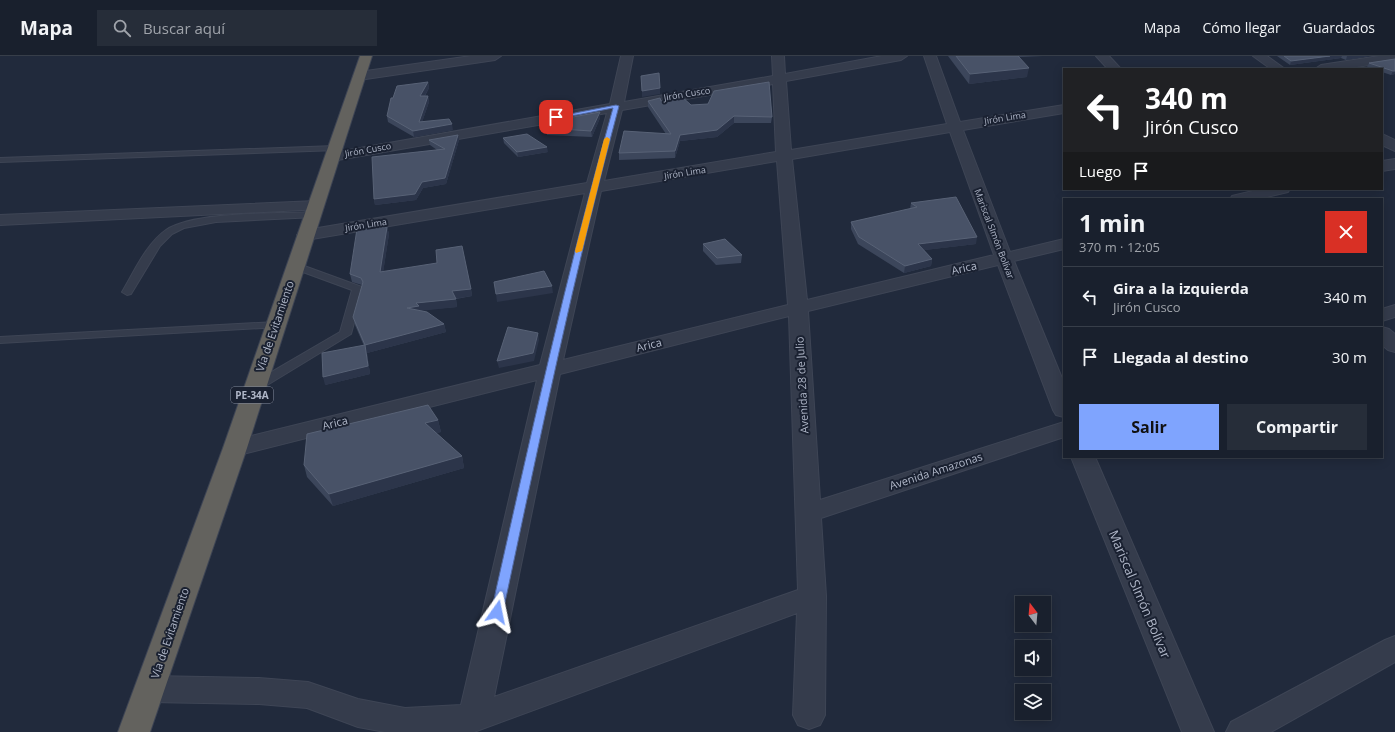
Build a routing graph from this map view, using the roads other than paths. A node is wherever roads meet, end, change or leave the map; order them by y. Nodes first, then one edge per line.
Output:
1 (366, 56) edge
2 (495, 56) edge
3 (627, 56) edge
4 (778, 56) edge
5 (901, 56) edge
6 (930, 56) edge
7 (1102, 56) edge
8 (1259, 56) edge
9 (1395, 57) edge
10 (1114, 68) edge
11 (1277, 68) edge
12 (1327, 68) edge
13 (359, 76) junction
14 (778, 79) junction
15 (616, 106) junction
16 (1063, 109) edge
17 (954, 127) junction
18 (1383, 139) edge
19 (1395, 146) edge
20 (333, 152) junction
21 (784, 157) junction
22 (0, 160) edge
23 (1395, 164) edge
24 (1383, 166) edge
25 (594, 188) junction
26 (1276, 190) edge
27 (1238, 196) edge
28 (312, 219) junction
29 (0, 220) edge
30 (1063, 244) edge
31 (1003, 259) junction
32 (296, 266) junction
33 (127, 292) dead end
34 (798, 308) junction
35 (1395, 311) edge
36 (1383, 315) edge
37 (1395, 324) edge
38 (276, 325) junction
39 (1383, 327) edge
40 (1383, 334) edge
41 (0, 340) edge
42 (1395, 346) edge
43 (550, 369) junction
44 (254, 388) junction
45 (1063, 408) edge
46 (1063, 429) edge
47 (235, 448) junction
48 (1083, 458) edge
49 (808, 513) junction
50 (812, 596) junction
51 (1395, 648) edge
52 (151, 689) junction
53 (809, 715) dead end
54 (474, 718) junction
55 (134, 732) edge
56 (1198, 732) edge
57 (1242, 732) edge

1 - 13 highway, Vía de Evitamiento / PE-34A
2 - 13 street
3 - 15 street
4 - 14 street, Avenida 28 de Julio
5 - 14 street, Jirón Cusco
6 - 17 street, Mariscal SImón Bolívar
7 - 10 street
8 - 11 street
9 - 12 street
13 - 20 highway, Vía de Evitamiento / PE-34A
14 - 15 street, Jirón Cusco
14 - 21 street, Avenida 28 de Julio
15 - 20 street, Jirón Cusco
15 - 25 street
16 - 17 street, Jirón Lima
17 - 21 street, Jirón Lima
17 - 31 street, Mariscal SImón Bolívar
18 - 19 street
20 - 22 lane
20 - 28 highway, Vía de Evitamiento / PE-34A
21 - 25 street, Jirón Lima
21 - 34 street, Avenida 28 de Julio
23 - 24 street
25 - 28 street, Jirón Lima
25 - 43 street
26 - 27 street
28 - 29 street, Jirón Lima
28 - 32 highway, Vía de Evitamiento / PE-34A
28 - 33 lane
30 - 31 street, Arica
31 - 34 street, Arica
31 - 45 street, Mariscal SImón Bolívar
32 - 38 highway, Vía de Evitamiento / PE-34A
32 - 44 lane
34 - 43 street, Arica
34 - 49 street, Avenida 28 de Julio
35 - 36 street
37 - 39 street
38 - 41 lane
38 - 44 highway, Vía de Evitamiento / PE-34A
40 - 42 street
43 - 47 street, Arica
43 - 54 street
44 - 47 highway, Vía de Evitamiento / PE-34A
46 - 49 street, Avenida Amazonas
47 - 52 highway, Vía de Evitamiento / PE-34A
48 - 56 street, Mariscal SImón Bolívar
49 - 50 street, Avenida 28 de Julio
50 - 53 street, Avenida 28 de Julio
50 - 54 street
51 - 57 street
52 - 54 street
52 - 55 highway, Vía de Evitamiento / PE-34A

